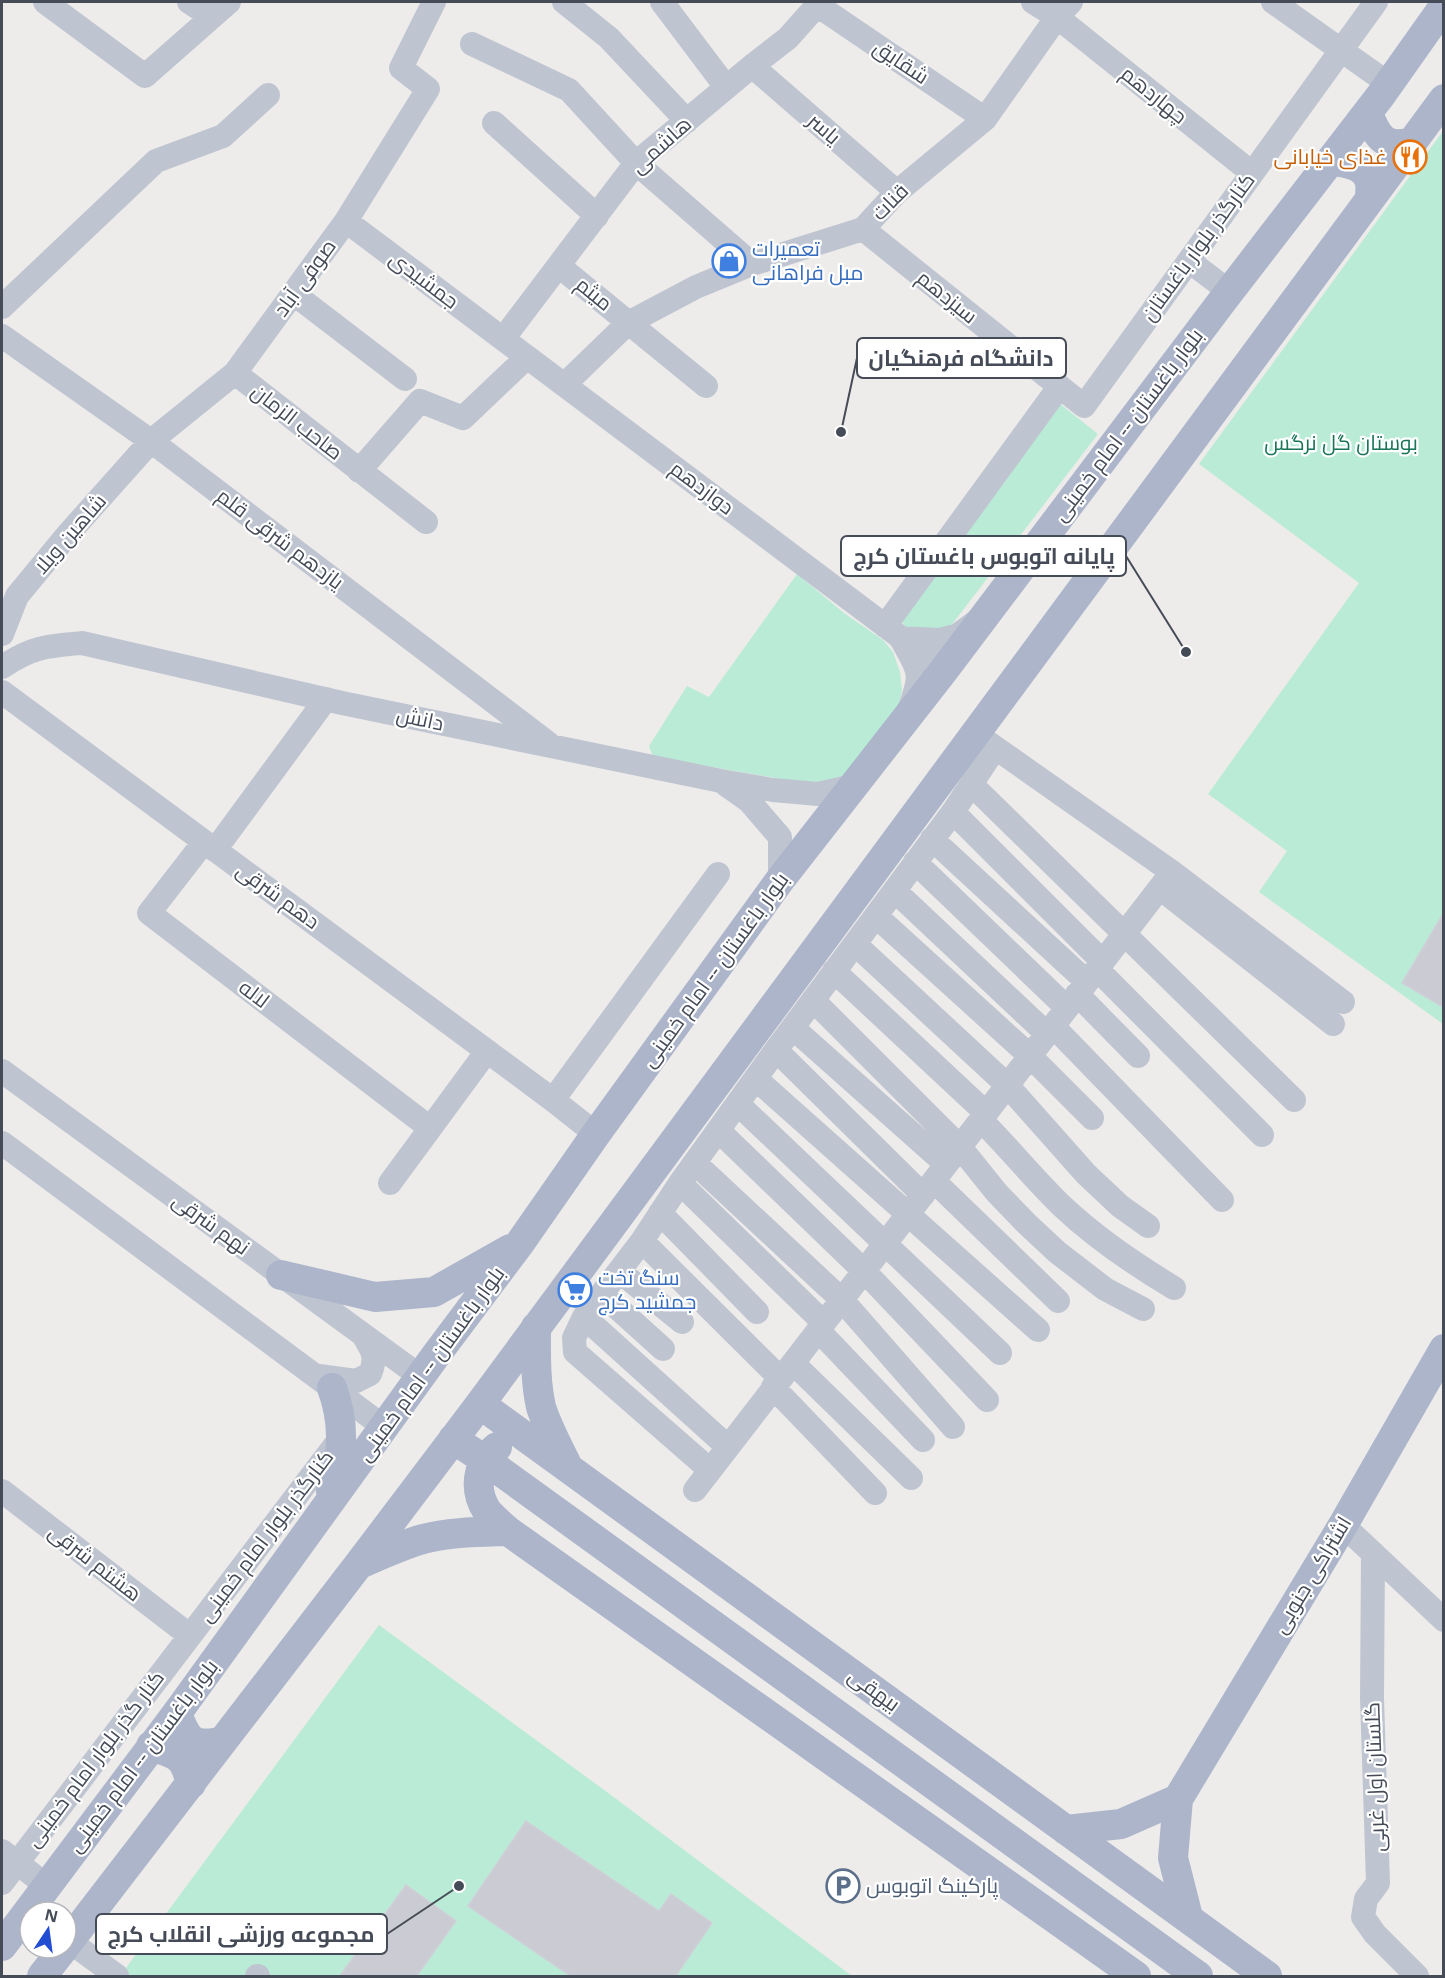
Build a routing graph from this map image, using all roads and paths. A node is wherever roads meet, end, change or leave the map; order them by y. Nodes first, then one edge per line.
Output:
1 (45, 2) edge
2 (189, 2) edge
3 (434, 2) edge
4 (564, 2) edge
5 (662, 2) edge
6 (1033, 2) edge
7 (1274, 2) edge
8 (1376, 2) edge
9 (819, 3) edge
10 (1443, 6) edge
11 (221, 9) edge
12 (1064, 9) edge
13 (472, 44) dead end
14 (1340, 51) junction
15 (752, 66) junction
16 (1389, 84) junction
17 (726, 87) junction
18 (268, 95) dead end
19 (1443, 99) edge
20 (1368, 113) junction
21 (985, 119) junction
22 (687, 121) junction
23 (494, 123) dead end
24 (1413, 142) junction
25 (1331, 161) junction
26 (636, 163) junction
27 (1252, 173) junction
28 (897, 192) junction
29 (1370, 198) junction
30 (597, 216) junction
31 (346, 221) junction
32 (863, 229) junction
33 (1189, 261) junction
34 (752, 264) junction
35 (559, 266) junction
36 (1230, 292) junction
37 (294, 294) junction
38 (2, 307) edge
39 (628, 323) junction
40 (2, 336) edge
41 (503, 339) junction
42 (527, 357) junction
43 (236, 373) junction
44 (405, 379) dead end
45 (564, 384) junction
46 (705, 386) dead end
47 (1059, 387) junction
48 (1084, 406) joint
49 (151, 441) junction
50 (359, 471) junction
51 (426, 522) dead end
52 (986, 615) junction
53 (893, 632) junction
54 (2, 634) edge
55 (2, 667) edge
56 (944, 670) junction
57 (2, 692) edge
58 (326, 699) junction
59 (906, 718) junction
60 (985, 740) junction
61 (554, 747) junction
62 (721, 781) junction
63 (972, 785) junction
64 (853, 786) junction
65 (953, 812) junction
66 (932, 839) junction
67 (209, 846) junction
68 (915, 862) junction
69 (718, 874) dead end
70 (780, 880) junction
71 (1166, 880) junction
72 (895, 891) junction
73 (877, 917) junction
74 (1125, 933) junction
75 (855, 944) junction
76 (834, 971) junction
77 (1076, 996) junction
78 (813, 1000) junction
79 (1343, 1002) dead end
80 (1333, 1024) dead end
81 (793, 1028) junction
82 (776, 1050) junction
83 (487, 1051) junction
84 (1030, 1056) junction
85 (1138, 1056) dead end
86 (2, 1071) edge
87 (756, 1079) junction
88 (1007, 1085) junction
89 (553, 1100) junction
90 (1294, 1100) dead end
91 (738, 1104) junction
92 (983, 1117) junction
93 (1092, 1118) dead end
94 (430, 1128) junction
95 (719, 1131) junction
96 (596, 1134) junction
97 (1262, 1135) dead end
98 (2, 1143) edge
99 (694, 1163) junction
100 (941, 1172) junction
101 (390, 1183) dead end
102 (680, 1183) junction
103 (1222, 1200) dead end
104 (660, 1213) junction
105 (908, 1214) junction
106 (1148, 1226) dead end
107 (642, 1241) junction
108 (520, 1243) junction
109 (886, 1243) junction
110 (619, 1271) junction
111 (864, 1271) junction
112 (280, 1275) junction
113 (1174, 1288) dead end
114 (602, 1294) junction
115 (842, 1300) junction
116 (1058, 1301) dead end
117 (1143, 1309) dead end
118 (757, 1312) dead end
119 (584, 1317) junction
120 (682, 1322) dead end
121 (536, 1327) junction
122 (821, 1327) junction
123 (1038, 1330) dead end
124 (363, 1335) junction
125 (663, 1349) dead end
126 (1443, 1349) edge
127 (1000, 1353) dead end
128 (782, 1376) junction
129 (421, 1377) junction
130 (323, 1382) junction
131 (987, 1400) dead end
132 (480, 1404) junction
133 (384, 1427) junction
134 (953, 1427) dead end
135 (342, 1436) junction
136 (528, 1437) junction
137 (453, 1439) junction
138 (923, 1440) dead end
139 (728, 1447) junction
140 (485, 1460) junction
141 (567, 1466) junction
142 (710, 1470) junction
143 (911, 1479) dead end
144 (695, 1490) dead end
145 (2, 1491) edge
146 (875, 1493) dead end
147 (324, 1510) junction
148 (1343, 1525) junction
149 (508, 1532) junction
150 (1373, 1553) junction
151 (359, 1564) junction
152 (1443, 1620) edge
153 (189, 1635) junction
154 (177, 1713) junction
155 (223, 1741) junction
156 (151, 1746) junction
157 (191, 1784) junction
158 (1178, 1798) junction
159 (1066, 1830) junction
160 (9, 1857) edge
161 (2, 1883) edge
162 (47, 1886) junction
163 (1188, 1917) junction
164 (78, 1930) edge
165 (2, 1946) edge
166 (78, 1953) edge
167 (55, 1960) edge
168 (42, 1977) edge
169 (117, 1977) edge
170 (1136, 1977) edge
171 (1198, 1977) edge
172 (1267, 1977) edge
173 (1417, 1977) edge

1 - 11 street
2 - 11 street
3 - 31 street, صوفی آباد
4 - 22 street
5 - 17 street
6 - 12 street, چهاردهم
7 - 14 street
8 - 14 street, کنارگذر بلوار باغستان
9 - 15 street, هاشمی
9 - 21 street, شقایق
10 - 16 main road, بلوار باغستان -- امام خمینی
12 - 21 street, قنات
12 - 27 street, چهاردهم
13 - 26 street
14 - 16 street
14 - 27 street, کنارگذر بلوار باغستان
15 - 17 street, هاشمی
15 - 28 street, یاسر
16 - 20 main road, بلوار باغستان -- امام خمینی
17 - 22 street, هاشمی
18 - 38 street
19 - 24 main road
20 - 24 main road
20 - 25 main road, بلوار باغستان -- امام خمینی
21 - 28 street, قنات
22 - 26 street, هاشمی
23 - 30 street
24 - 29 main road
25 - 29 main road
25 - 36 main road, بلوار باغستان -- امام خمینی
26 - 30 street, هاشمی
26 - 34 street
27 - 33 street, کنارگذر بلوار باغستان
28 - 32 street, قنات
29 - 60 main road
30 - 35 street, هاشمی
31 - 37 street, صوفی آباد
31 - 41 street, جمشیدی
32 - 34 street, قنات
32 - 47 street, سیزدهم
33 - 36 street
33 - 48 street, کنارگذر بلوار باغستان
34 - 39 street, قنات
35 - 39 street, میثم
35 - 41 street, هاشمی
36 - 52 main road, بلوار باغستان -- امام خمینی
37 - 43 street, صوفی آباد
37 - 44 street
39 - 45 street, قنات
39 - 46 street, میثم
40 - 49 street, یازدهم شرقی قلم
41 - 42 street, دوازدهم
42 - 45 street, دوازدهم
42 - 50 street, صاحب الزمان
43 - 49 street, صوفی آباد
43 - 50 street, صاحب الزمان
45 - 53 street, دوازدهم
47 - 48 street, سیزدهم
47 - 53 street
49 - 54 street, شاهین ویلا
49 - 61 street, یازدهم شرقی قلم
50 - 51 street, صاحب الزمان
52 - 53 street
52 - 56 main road, بلوار باغستان -- امام خمینی
53 - 56 street, دوازدهم
53 - 59 street
55 - 58 street, دانش
56 - 59 main road, بلوار باغستان -- امام خمینی
57 - 67 street, دهم شرقی
58 - 61 street, دانش
58 - 67 street
59 - 64 main road, بلوار باغستان -- امام خمینی
60 - 63 street
60 - 71 street
60 - 121 main road
61 - 62 street, دانش
62 - 64 street
62 - 70 street, دانش
63 - 65 street
63 - 74 street
64 - 70 main road, بلوار باغستان -- امام خمینی
65 - 66 street
65 - 77 street
66 - 68 street
66 - 77 street
67 - 83 street, دهم شرقی
67 - 94 street, لاله
68 - 72 street
68 - 77 street
69 - 89 street
70 - 96 main road, بلوار باغستان -- امام خمینی
71 - 74 street
71 - 79 street
71 - 80 street
72 - 73 street
72 - 77 street
73 - 75 street
73 - 84 street
74 - 77 street
74 - 90 street
75 - 76 street
75 - 88 street
76 - 78 street
76 - 92 street
77 - 84 street
77 - 85 street
77 - 97 street
77 - 103 street
78 - 81 street
78 - 100 street
81 - 82 street
81 - 100 street
82 - 87 street
82 - 100 street
83 - 89 street, دهم شرقی
83 - 94 street
84 - 88 street
84 - 93 street
86 - 112 street, نهم شرقی
87 - 91 street
87 - 105 street
88 - 92 street
88 - 106 street
89 - 96 street, دهم شرقی
91 - 95 street
91 - 109 street
92 - 100 street
92 - 113 street
94 - 101 street
95 - 99 street
95 - 111 street
96 - 108 main road, بلوار باغستان -- امام خمینی
98 - 130 street
99 - 102 street
99 - 115 street
100 - 105 street
100 - 116 street
100 - 117 street
102 - 104 street
102 - 122 street
104 - 107 street
104 - 118 street
105 - 109 street
105 - 123 street
107 - 110 street
107 - 128 street
108 - 112 main road
108 - 129 main road, بلوار باغستان -- امام خمینی
109 - 111 street
109 - 127 street
110 - 114 street
110 - 120 street
111 - 115 street
111 - 131 street
112 - 124 street, نهم شرقی
114 - 119 street
114 - 125 street
115 - 122 street
115 - 134 street
119 - 139 street
119 - 142 street
121 - 132 main road
121 - 141 main road
122 - 128 street
122 - 138 street
124 - 129 street, نهم شرقی
124 - 130 street
126 - 148 main road, اشتراکی جنوبی
128 - 139 street
128 - 143 street
128 - 146 street
129 - 133 main road, بلوار باغستان -- امام خمینی
130 - 133 street
130 - 135 main road
132 - 136 main road, بیهقی
132 - 137 main road
133 - 147 main road, بلوار باغستان -- امام خمینی
135 - 147 main road
135 - 153 street, کنارگذر بلوار امام خمینی
136 - 140 main road
136 - 141 main road, بیهقی
137 - 140 main road, بیهقی
137 - 151 main road
139 - 142 street
140 - 149 main road
140 - 171 main road, بیهقی
141 - 159 main road, بیهقی
142 - 144 street
145 - 153 street, هشتم شرقی
147 - 154 main road, بلوار باغستان -- امام خمینی
148 - 150 street
148 - 158 main road, اشتراکی جنوبی
149 - 151 main road
149 - 170 main road
150 - 152 street
150 - 173 street, گلستان اول غربی
151 - 155 main road
153 - 160 street, کنار گذر بلوار امام خمینی
154 - 155 main road
154 - 156 main road, بلوار باغستان -- امام خمینی
155 - 157 main road
156 - 157 main road
156 - 162 main road, بلوار باغستان -- امام خمینی
157 - 164 main road
158 - 159 main road
158 - 163 main road, اشتراکی جنوبی
159 - 163 main road, بیهقی
160 - 161 street, کنار گذر بلوار امام خمینی
160 - 162 street
162 - 165 main road, بلوار باغستان -- امام خمینی
163 - 172 main road, بیهقی
166 - 169 street
167 - 168 main road

